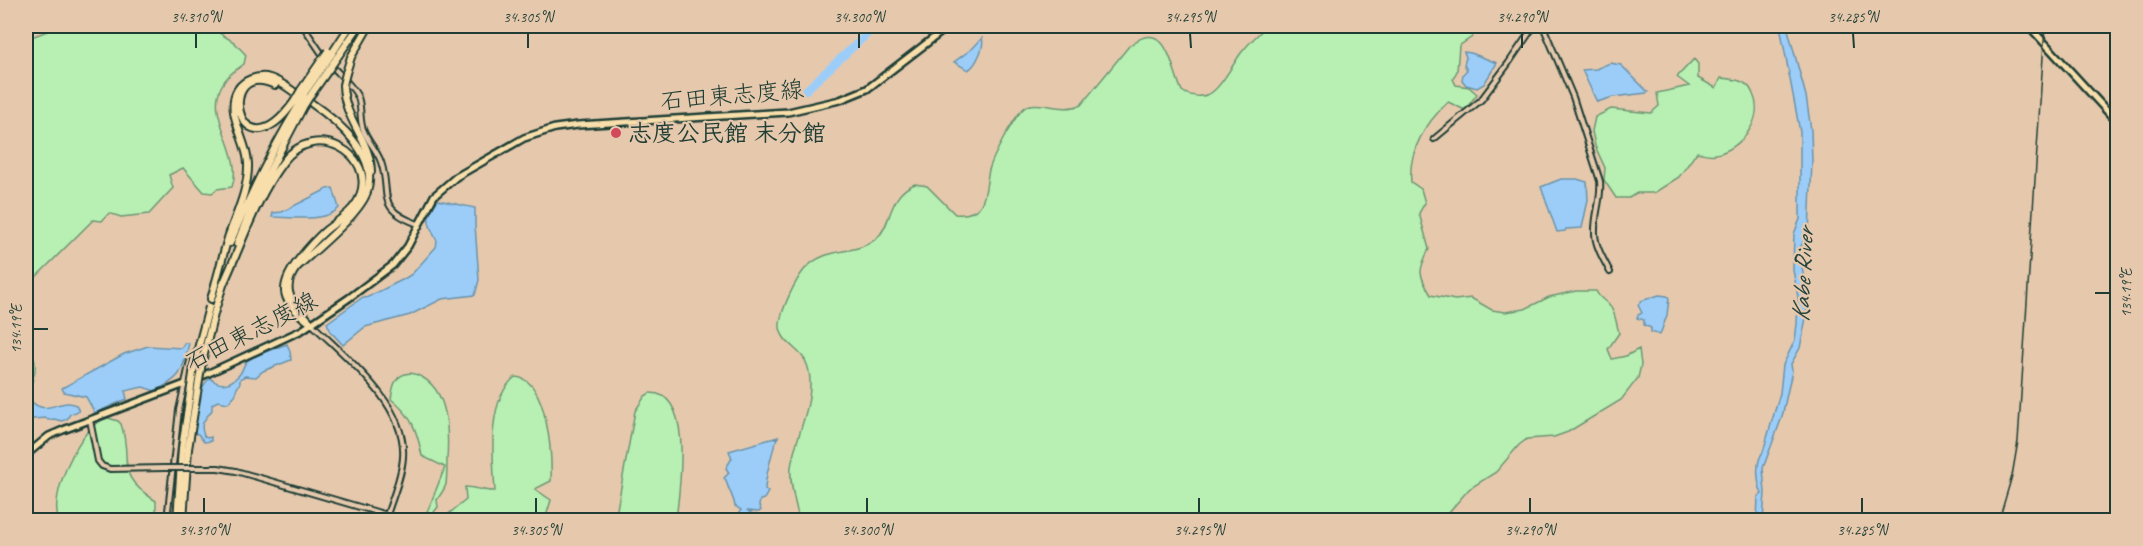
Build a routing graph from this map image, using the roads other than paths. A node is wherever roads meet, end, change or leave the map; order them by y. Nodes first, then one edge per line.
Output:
1 (303, 26) edge
2 (350, 26) edge
3 (359, 26) edge
4 (369, 26) edge
5 (949, 26) edge
6 (1534, 26) edge
7 (1543, 26) edge
8 (2029, 26) edge
9 (332, 55) junction
10 (324, 65) junction
11 (306, 92) junction
12 (299, 105) junction
13 (2118, 123) edge
14 (1434, 139) dead end
15 (366, 184) junction
16 (418, 224) junction
17 (1610, 272) dead end
18 (221, 289) junction
19 (212, 305) junction
20 (312, 324) junction
21 (191, 356) dead end
22 (184, 384) junction
23 (90, 420) junction
24 (185, 448) junction
25 (26, 455) edge
26 (2014, 517) dead end
27 (167, 520) edge
28 (177, 520) edge
29 (183, 520) edge
30 (2032, 520) edge

1 - 16 street
2 - 9 highway
3 - 9 highway
4 - 15 highway, bridge
5 - 16 main road, 石田東志度線
6 - 14 street
7 - 17 street
8 - 13 main road
9 - 10 highway, bridge
9 - 10 highway, bridge
10 - 11 highway
10 - 11 highway
11 - 12 highway, bridge
11 - 12 highway, bridge
12 - 15 highway
12 - 18 highway
12 - 19 highway
15 - 18 highway
15 - 19 highway
15 - 20 highway
16 - 20 main road, 石田東志度線
18 - 19 highway
19 - 24 highway, bridge
20 - 22 main road, 石田東志度線
20 - 23 street, bridge
21 - 22 street
22 - 23 main road, 石田東志度線
22 - 27 street
23 - 25 main road, 石田東志度線
24 - 28 highway
24 - 29 highway
26 - 30 main road

